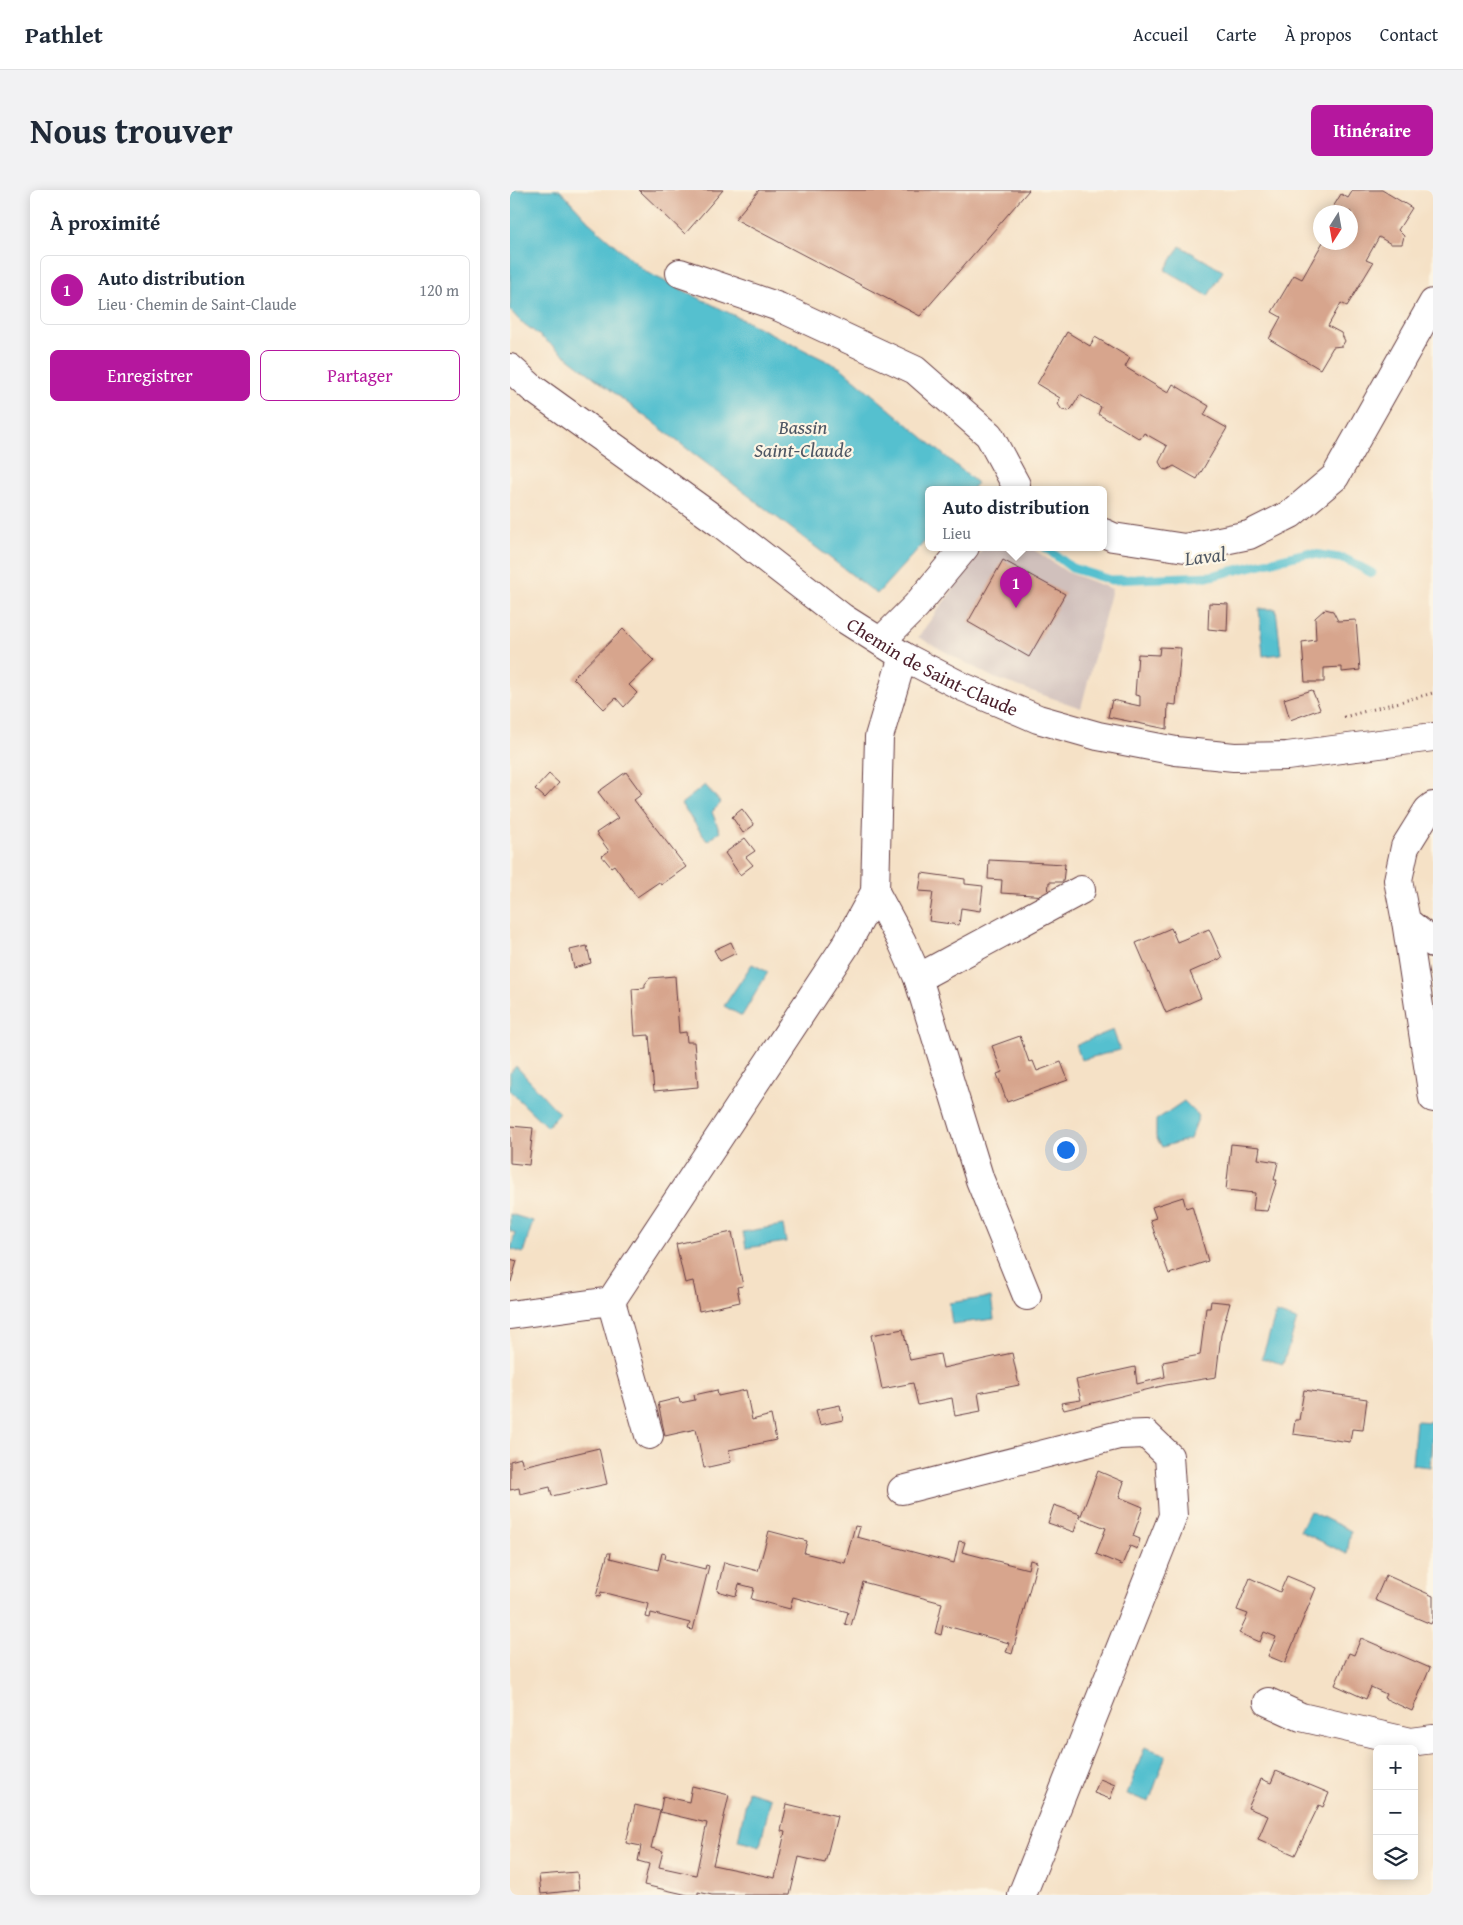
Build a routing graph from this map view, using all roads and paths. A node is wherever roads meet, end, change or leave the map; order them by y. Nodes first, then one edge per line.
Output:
1 (680, 273) dead end
2 (1433, 303) edge
3 (510, 368) edge
4 (1016, 486) edge
5 (1107, 535) edge
6 (961, 551) edge
7 (881, 641) junction
8 (903, 656) junction
9 (1433, 737) edge
10 (1433, 806) edge
11 (1081, 890) dead end
12 (875, 892) junction
13 (1406, 921) junction
14 (1433, 943) edge
15 (918, 978) junction
16 (1433, 1098) edge
17 (1028, 1296) dead end
18 (611, 1301) junction
19 (510, 1315) edge
20 (649, 1436) dead end
21 (902, 1490) dead end
22 (1268, 1702) dead end
23 (1433, 1739) edge
24 (1022, 1895) edge

1 - 4 street
2 - 5 street
3 - 7 street, Chemin de Saint-Claude
6 - 7 street
7 - 8 street, Chemin de Saint-Claude
8 - 9 street, Chemin de Saint-Claude
8 - 12 street
10 - 13 street
11 - 15 street
12 - 15 street
12 - 18 street
13 - 14 street
13 - 16 street
15 - 17 street
18 - 19 street
18 - 20 street
21 - 24 street
22 - 23 street

